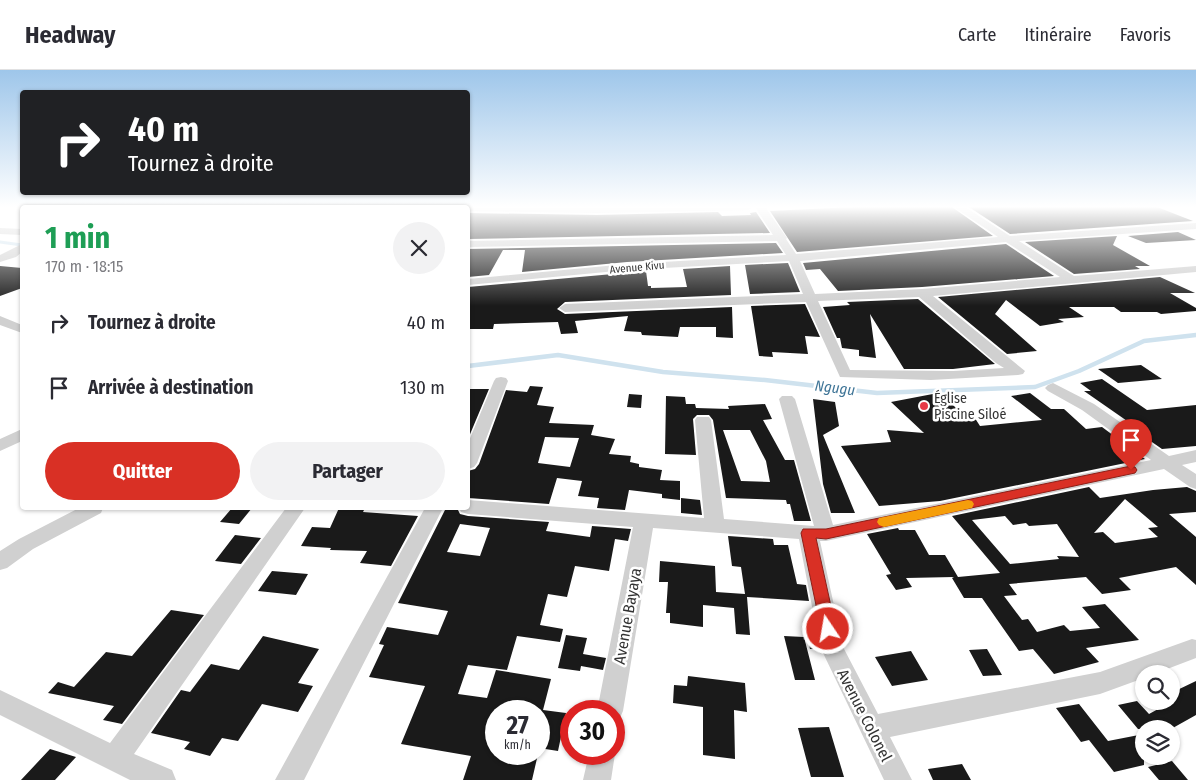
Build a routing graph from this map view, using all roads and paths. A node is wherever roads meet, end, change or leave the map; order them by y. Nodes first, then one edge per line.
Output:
1 (670, 240) edge
2 (783, 240) edge
3 (996, 240) edge
4 (1011, 240) edge
5 (470, 244) edge
6 (20, 249) edge
7 (793, 258) junction
8 (0, 259) edge
9 (1196, 269) edge
10 (1070, 279) junction
11 (470, 282) edge
12 (922, 293) junction
13 (813, 298) junction
14 (565, 308) dead end
15 (0, 320) edge
16 (20, 328) edge
17 (501, 381) dead end
18 (1053, 388) dead end
19 (787, 399) dead end
20 (703, 420) dead end
21 (20, 436) edge
22 (0, 446) edge
23 (1196, 456) edge
24 (470, 458) edge
25 (1169, 462) junction
26 (1196, 483) edge
27 (470, 507) edge
28 (90, 510) edge
29 (295, 510) edge
30 (433, 510) edge
31 (644, 521) junction
32 (715, 526) junction
33 (817, 533) junction
34 (0, 562) edge
35 (1192, 649) dead end
36 (612, 700) edge
37 (0, 702) edge
38 (872, 728) junction
39 (114, 759) junction
40 (600, 765) edge
41 (162, 780) edge
42 (288, 780) edge
43 (597, 780) edge
44 (898, 780) edge

1 - 5 street
2 - 7 street
3 - 7 street, Avenue Kivu
4 - 10 street
6 - 8 street
7 - 11 street, Avenue Kivu
7 - 13 street
9 - 10 street
10 - 12 street
12 - 13 street
12 - 13 street
13 - 14 street
15 - 16 street
17 - 24 street
18 - 25 street
19 - 33 street, Avenue Colonel
20 - 32 street
21 - 22 street
23 - 25 street
25 - 26 street
25 - 33 street
27 - 31 street
28 - 34 street
29 - 39 street
30 - 42 street
31 - 32 street
31 - 36 street, Avenue Bayaya
32 - 33 street
33 - 38 street, Avenue Colonel
35 - 38 street
37 - 39 street
38 - 44 street, Avenue Colonel
39 - 41 street
40 - 43 street

